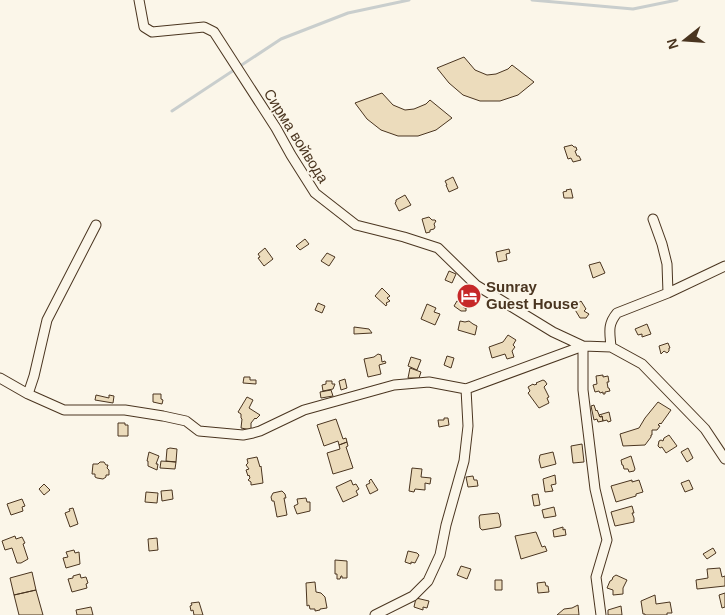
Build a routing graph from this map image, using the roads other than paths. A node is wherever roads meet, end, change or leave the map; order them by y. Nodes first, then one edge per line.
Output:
1 (138, 0) edge
2 (653, 218) dead end
3 (96, 225) dead end
4 (725, 266) edge
5 (668, 293) junction
6 (583, 346) junction
7 (611, 347) junction
8 (0, 378) edge
9 (466, 389) junction
10 (28, 394) junction
11 (725, 459) edge
12 (375, 615) edge
13 (602, 615) edge

1 - 6 street, Сирма войвода
2 - 5 street
3 - 10 street
4 - 5 street
5 - 7 street
6 - 7 street, Сирма войвода
6 - 9 street
6 - 13 street
7 - 11 street, Сирма войвода
8 - 10 street
9 - 10 street
9 - 12 street

